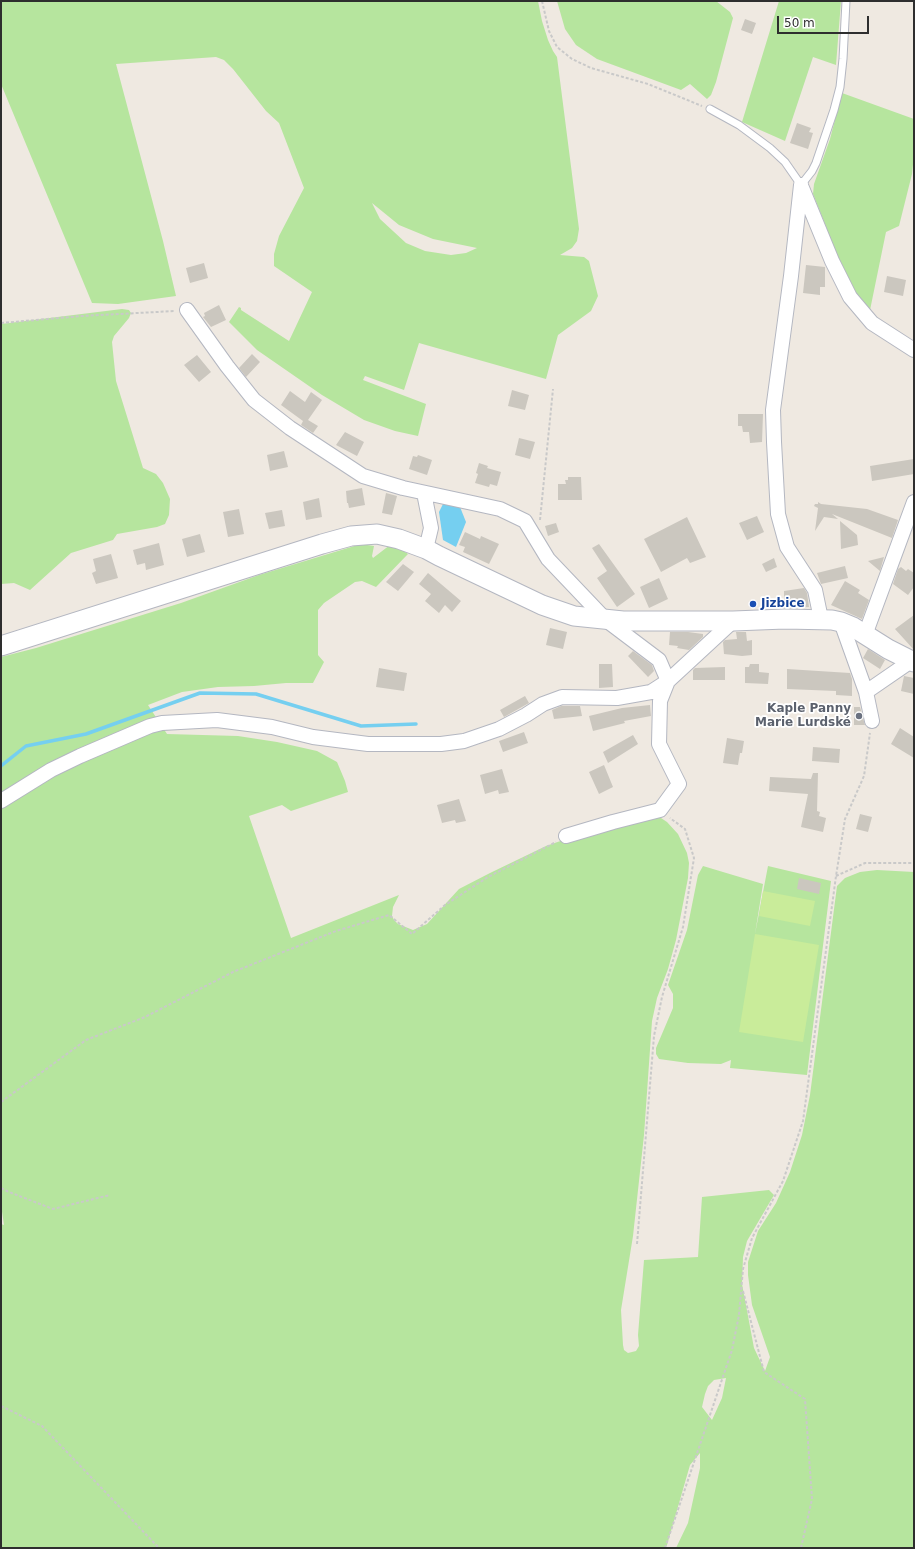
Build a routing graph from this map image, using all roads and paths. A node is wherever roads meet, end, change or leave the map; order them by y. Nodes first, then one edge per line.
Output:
1 (542, 1) edge
2 (846, 1) edge
3 (710, 109) joint
4 (801, 185) junction
5 (187, 310) joint
6 (1, 323) edge
7 (914, 350) edge
8 (553, 389) dead end
9 (424, 493) junction
10 (914, 502) edge
11 (538, 541) junction
12 (426, 549) junction
13 (821, 619) junction
14 (606, 620) junction
15 (733, 621) junction
16 (841, 622) junction
17 (865, 635) junction
18 (1, 646) edge
19 (912, 661) edge
20 (668, 681) junction
21 (866, 692) junction
22 (872, 721) joint
23 (1, 801) edge
24 (660, 810) junction
25 (566, 836) joint
26 (914, 863) edge
27 (836, 876) junction
28 (1, 1102) edge
29 (1, 1188) edge
30 (110, 1195) dead end
31 (637, 1244) dead end
32 (742, 1290) junction
33 (1, 1406) edge
34 (159, 1548) edge
35 (665, 1548) edge
36 (801, 1548) edge

1 - 3 path
2 - 4 lane
3 - 4 lane
4 - 7 street
4 - 13 street
5 - 6 path
5 - 9 street
8 - 11 path
9 - 11 street
9 - 12 street
10 - 17 street
11 - 14 street
12 - 14 street
12 - 18 street
13 - 15 street
13 - 16 street
14 - 15 street
14 - 20 street
15 - 20 street
16 - 17 street
16 - 21 street
17 - 19 street
19 - 21 street
20 - 23 street
20 - 24 street
21 - 22 street
22 - 27 path
24 - 25 street
24 - 31 path
25 - 28 path
26 - 27 path
27 - 32 path
29 - 30 path
32 - 35 path
32 - 36 path
33 - 34 path

